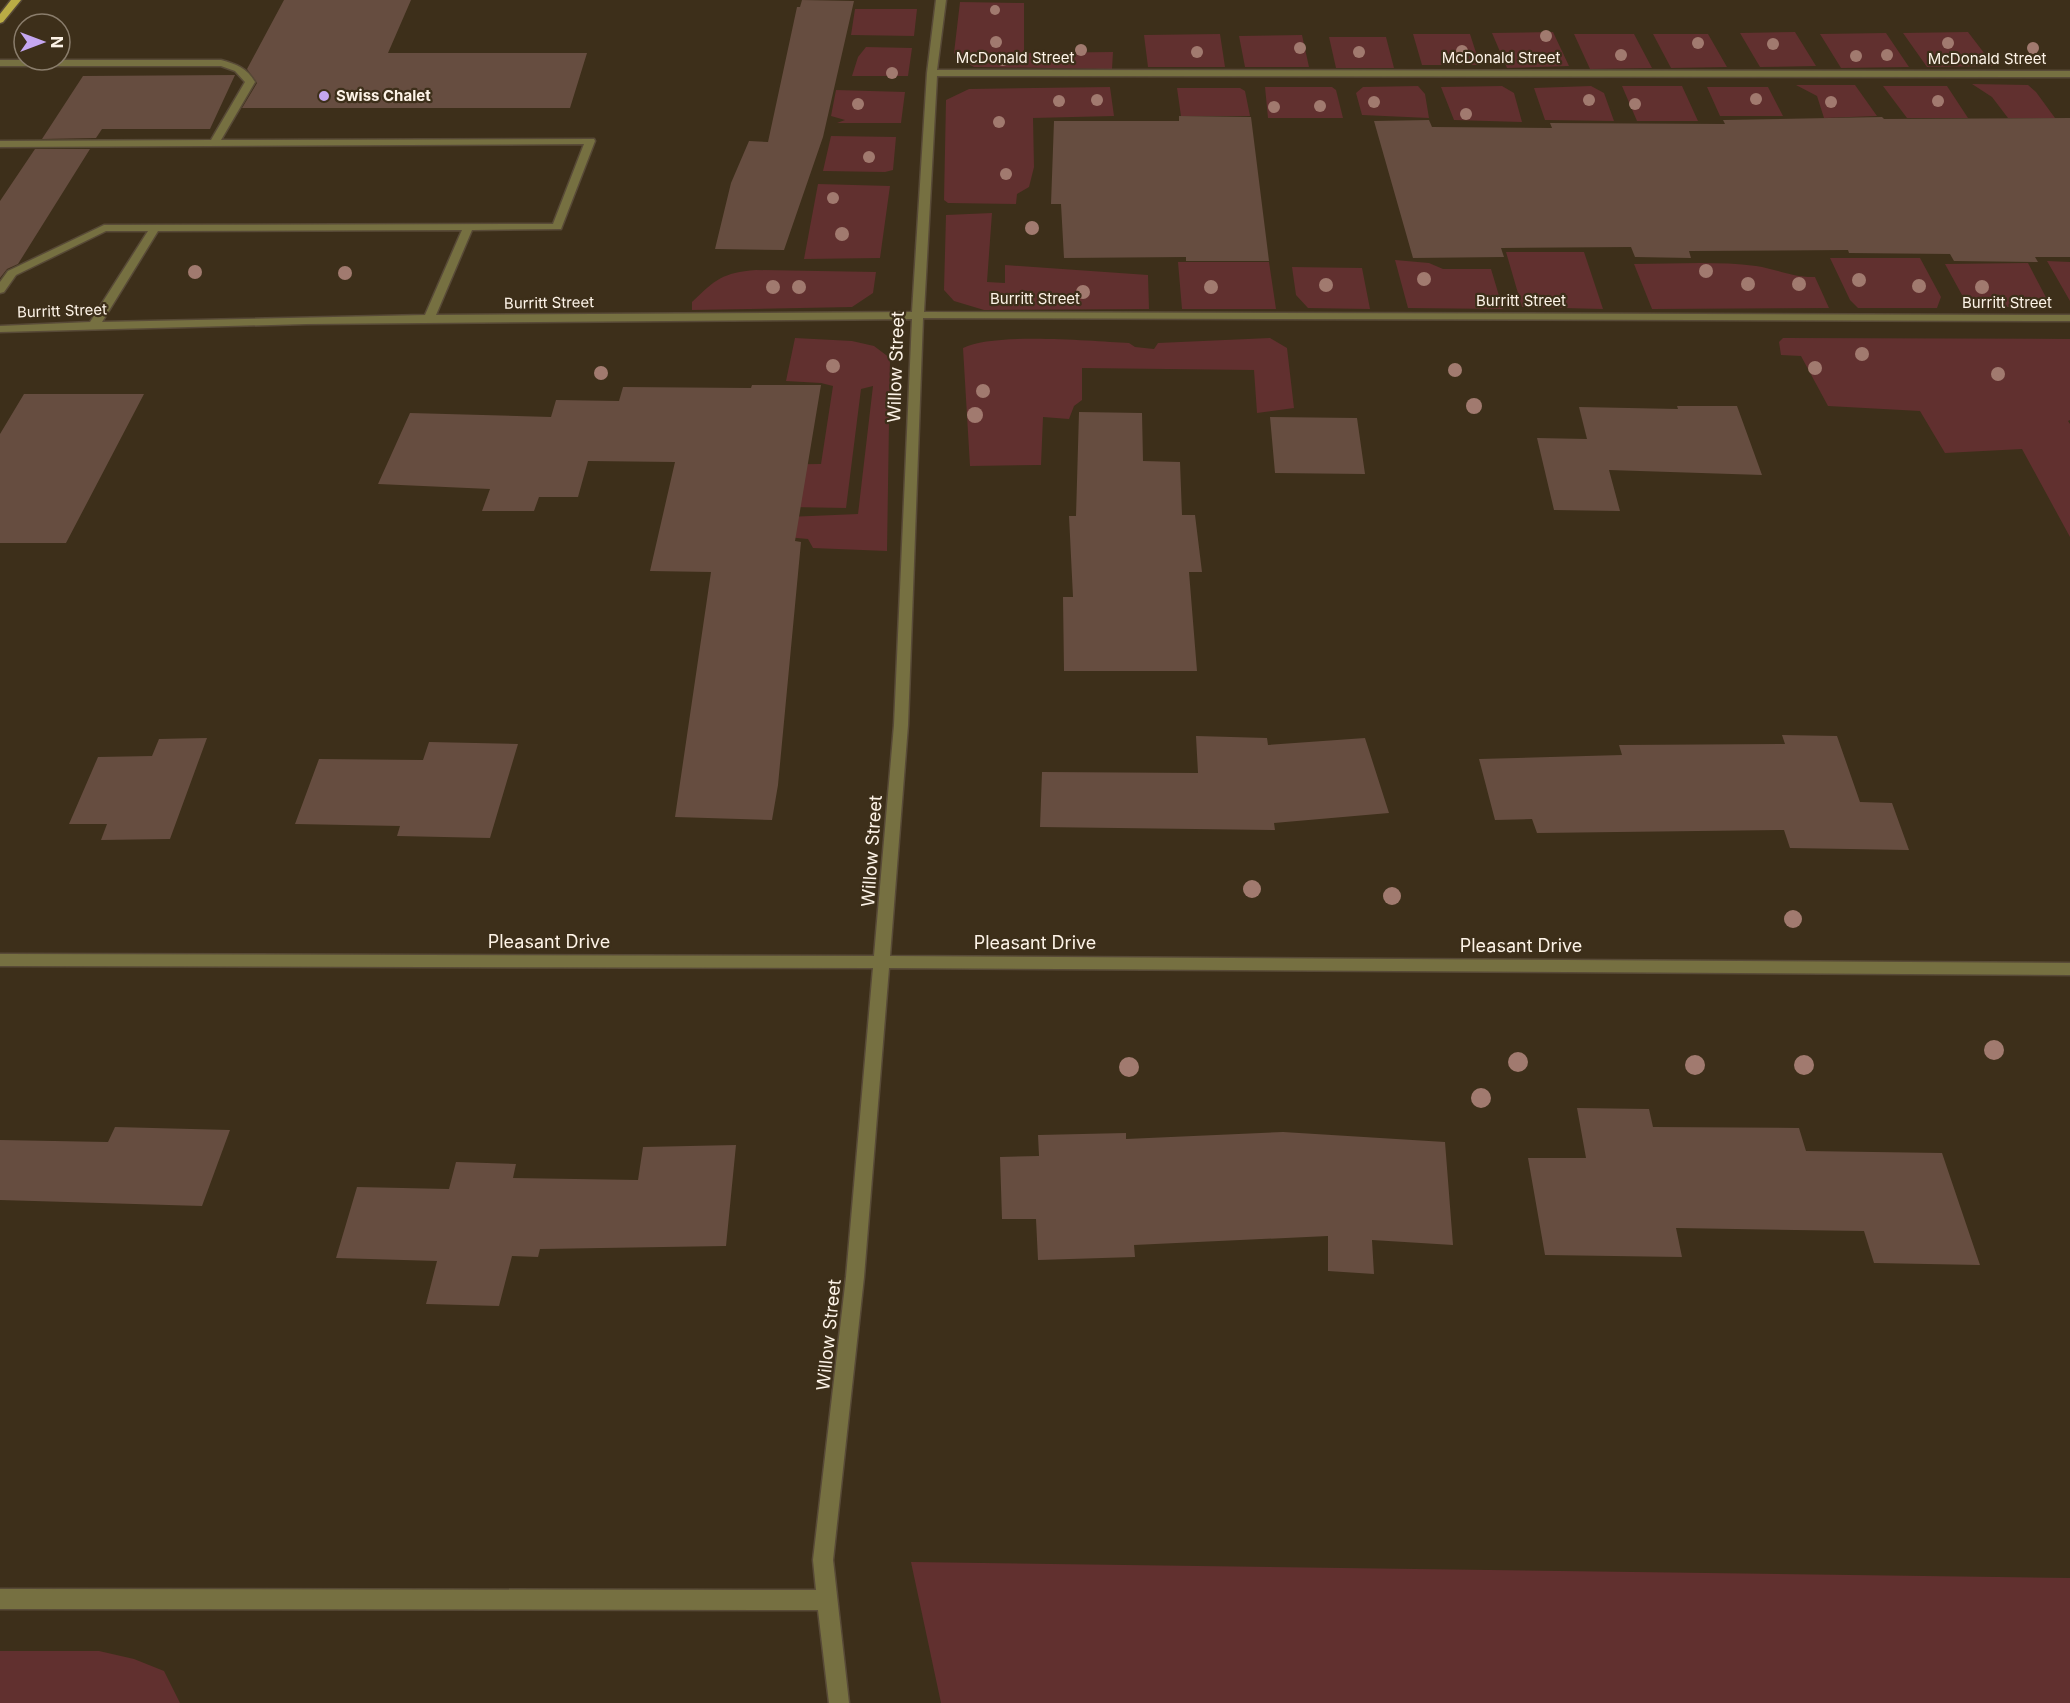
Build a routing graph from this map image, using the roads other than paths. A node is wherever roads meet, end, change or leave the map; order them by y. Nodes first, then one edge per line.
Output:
1 (16, 0) edge
2 (941, 0) edge
3 (0, 20) edge
4 (0, 63) edge
5 (932, 73) junction
6 (2070, 74) edge
7 (215, 142) junction
8 (0, 144) edge
9 (154, 228) junction
10 (468, 228) junction
11 (6, 273) edge
12 (0, 290) edge
13 (918, 314) junction
14 (2070, 318) edge
15 (429, 319) junction
16 (94, 325) junction
17 (0, 329) edge
18 (0, 960) edge
19 (883, 962) junction
20 (2070, 969) edge
21 (0, 1599) edge
22 (827, 1600) junction
23 (839, 1703) edge

1 - 3 main road
2 - 5 street, Willow Street
4 - 7 street
5 - 6 street, McDonald Street
5 - 13 street, Willow Street
7 - 8 street
7 - 10 street
9 - 10 street
9 - 11 street
9 - 16 street
10 - 15 street
11 - 12 street
13 - 14 street, Burritt Street
13 - 15 street, Burritt Street
13 - 19 street, Willow Street
15 - 16 street, Burritt Street
16 - 17 street, Burritt Street
18 - 19 street, Pleasant Drive
19 - 20 street, Pleasant Drive
19 - 22 street, Willow Street
21 - 22 street
22 - 23 street, Willow Street

